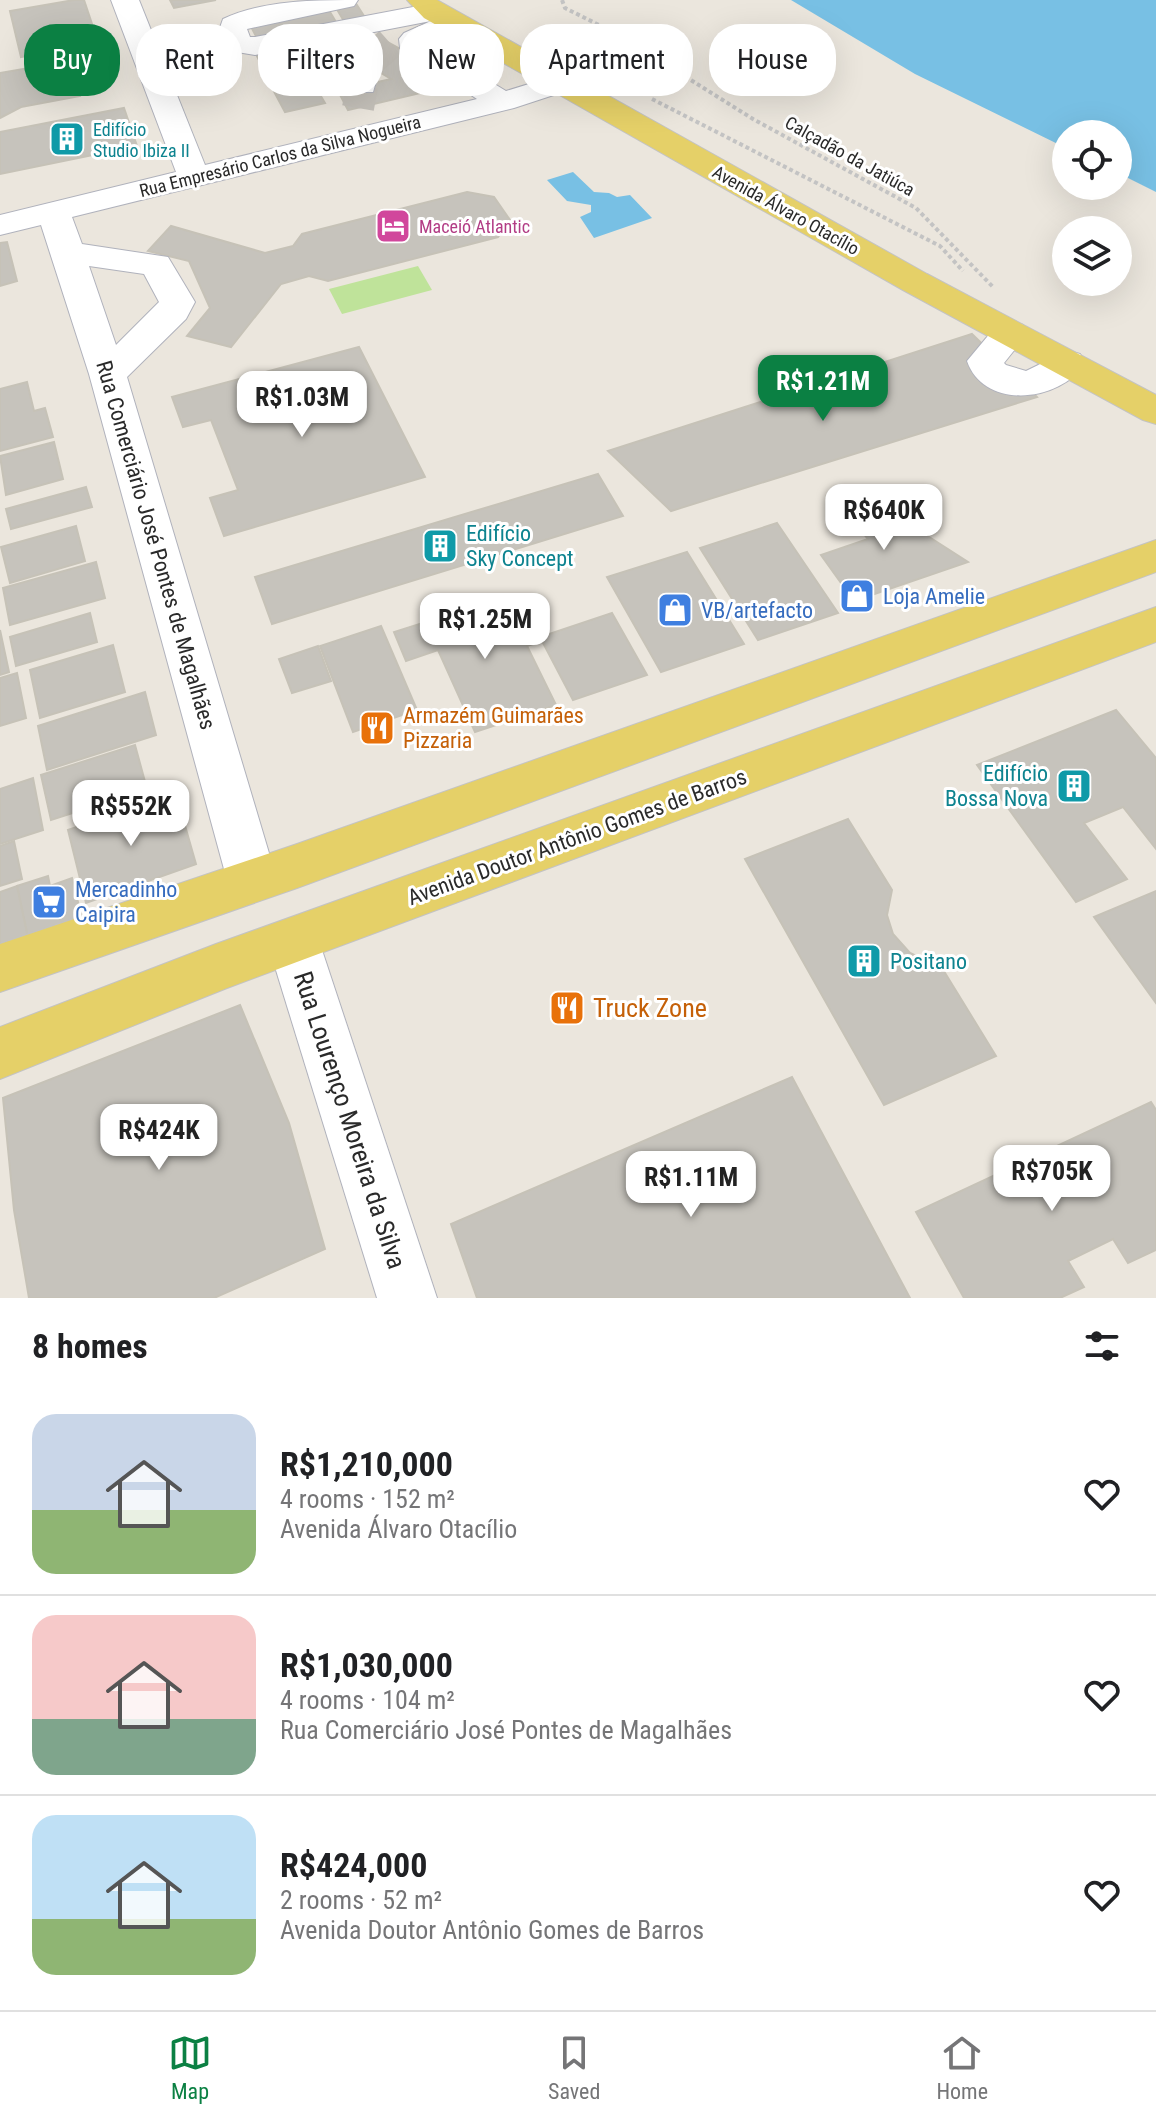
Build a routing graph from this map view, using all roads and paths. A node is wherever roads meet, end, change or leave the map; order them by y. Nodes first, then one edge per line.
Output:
1 (125, 0) edge
2 (344, 0) edge
3 (562, 0) edge
4 (440, 10) edge
5 (390, 43) tunnel mouth
6 (508, 55) junction
7 (504, 56) edge
8 (520, 62) edge
9 (359, 96) tunnel mouth
10 (492, 96) edge
11 (521, 96) edge
12 (580, 96) edge
13 (503, 102) junction
14 (345, 140) junction
15 (194, 177) junction
16 (54, 212) junction
17 (0, 225) edge
18 (68, 253) junction
19 (1005, 293) dead end
20 (1010, 333) joint
21 (1067, 363) joint
22 (108, 374) junction
23 (1156, 388) edge
24 (1156, 411) edge
25 (1156, 556) edge
26 (1156, 624) edge
27 (274, 873) junction
28 (307, 936) junction
29 (0, 968) edge
30 (216, 968) junction
31 (0, 1053) edge
32 (407, 1298) edge

1 - 15 street
2 - 4 street
3 - 19 path, Calçadão da Jatiúca
4 - 5 street
4 - 6 main road, Avenida Álvaro Otacílio
4 - 23 main road, Avenida Álvaro Otacílio
6 - 7 street
6 - 8 main road, Avenida Álvaro Otacílio
9 - 14 street
10 - 13 street
11 - 13 street, Rua Empresário Carlos da Silva Nogueira
12 - 20 main road, Avenida Álvaro Otacílio
13 - 14 street, Rua Empresário Carlos da Silva Nogueira
14 - 15 street, Rua Empresário Carlos da Silva Nogueira
15 - 16 street, Rua Empresário Carlos da Silva Nogueira
16 - 17 street, Rua Empresário Carlos da Silva Nogueira
16 - 18 street, Rua Comerciário José Pontes de Magalhães
18 - 22 street, Rua Comerciário José Pontes de Magalhães
18 - 22 street
20 - 21 street
21 - 24 main road
22 - 27 street, Rua Comerciário José Pontes de Magalhães
25 - 27 main road
26 - 28 main road, Avenida Doutor Antônio Gomes de Barros
27 - 28 main road
27 - 29 main road
27 - 30 main road
28 - 30 main road, Avenida Doutor Antônio Gomes de Barros
28 - 32 street, Rua Lourenço Moreira da Silva
30 - 31 main road, Avenida Doutor Antônio Gomes de Barros

